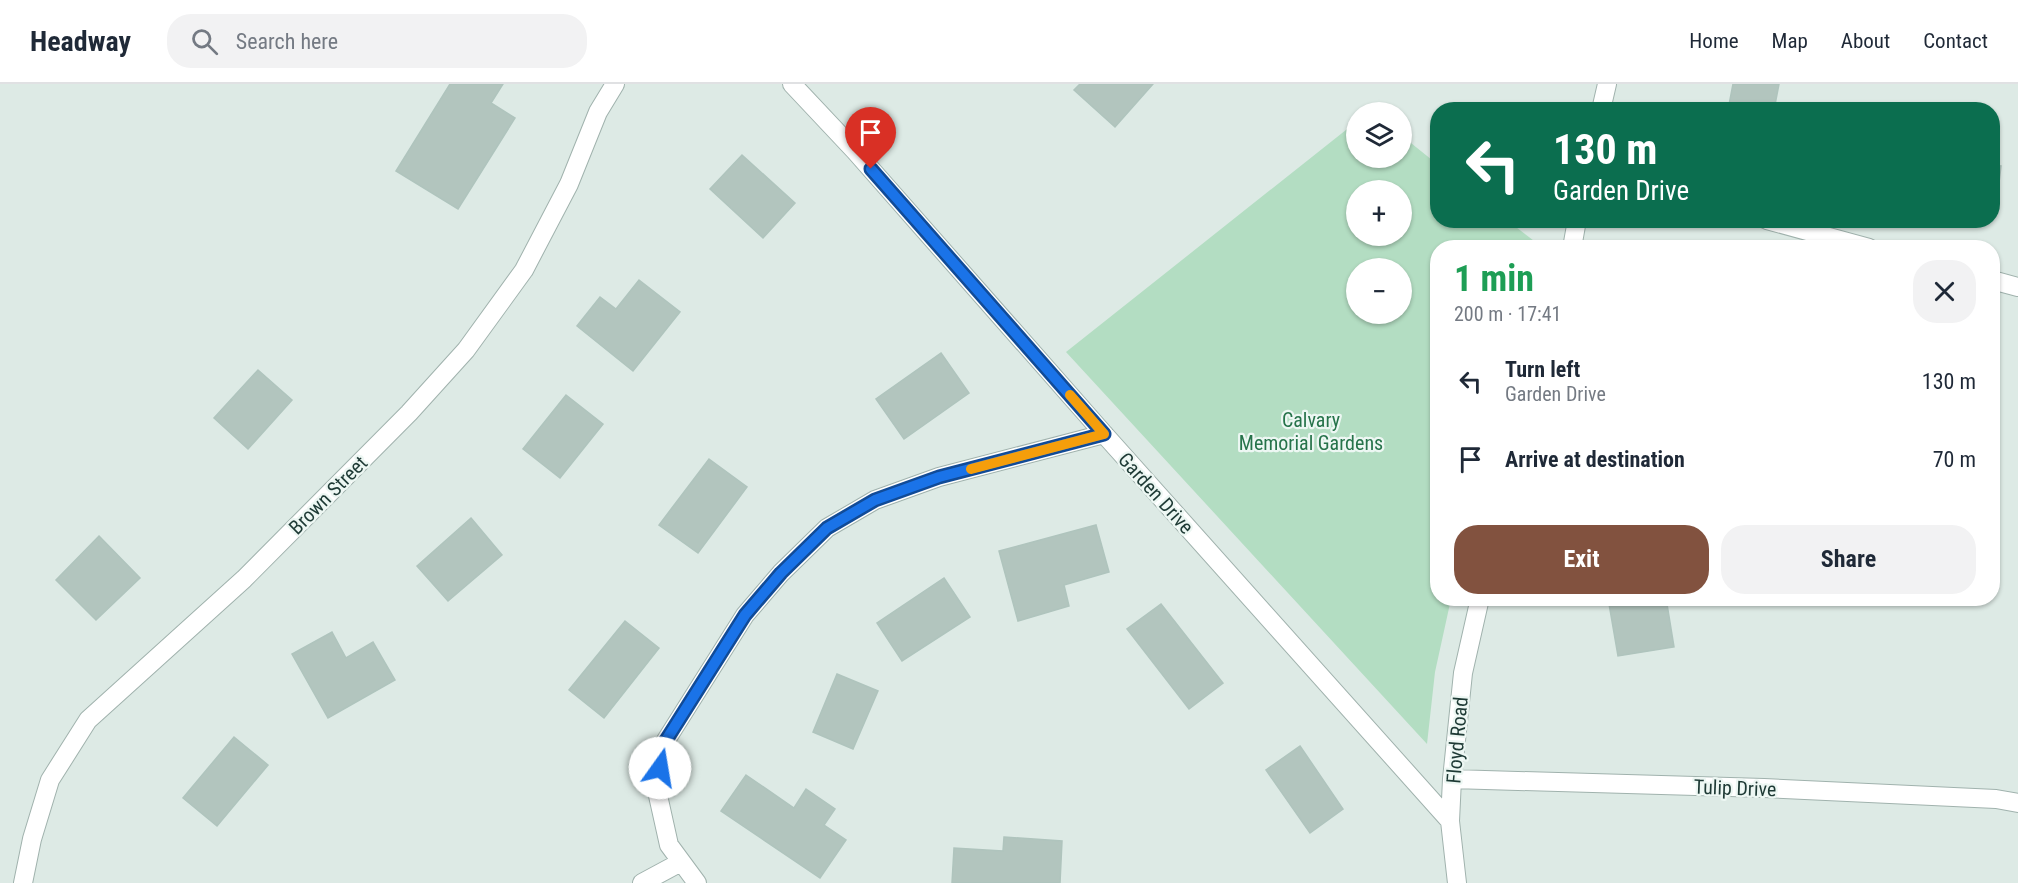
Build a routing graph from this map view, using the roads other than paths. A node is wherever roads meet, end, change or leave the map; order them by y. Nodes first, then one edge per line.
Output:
1 (615, 84) edge
2 (792, 84) edge
3 (1607, 84) edge
4 (1602, 102) edge
5 (1796, 228) edge
6 (1840, 240) edge
7 (2000, 282) edge
8 (2018, 287) edge
9 (1104, 434) junction
10 (1478, 606) edge
11 (1452, 778) junction
12 (2018, 803) edge
13 (1450, 821) junction
14 (681, 861) junction
15 (23, 883) edge
16 (642, 883) edge
17 (697, 883) edge
18 (1457, 883) edge

1 - 15 street, Brown Street
2 - 9 street, Garden Drive
3 - 4 street
5 - 6 street
7 - 8 street
9 - 13 street, Garden Drive
9 - 14 street
10 - 11 street, Floyd Road
11 - 12 street, Tulip Drive
11 - 13 street, Floyd Road
13 - 18 street, Floyd Road
14 - 16 street
14 - 17 street

